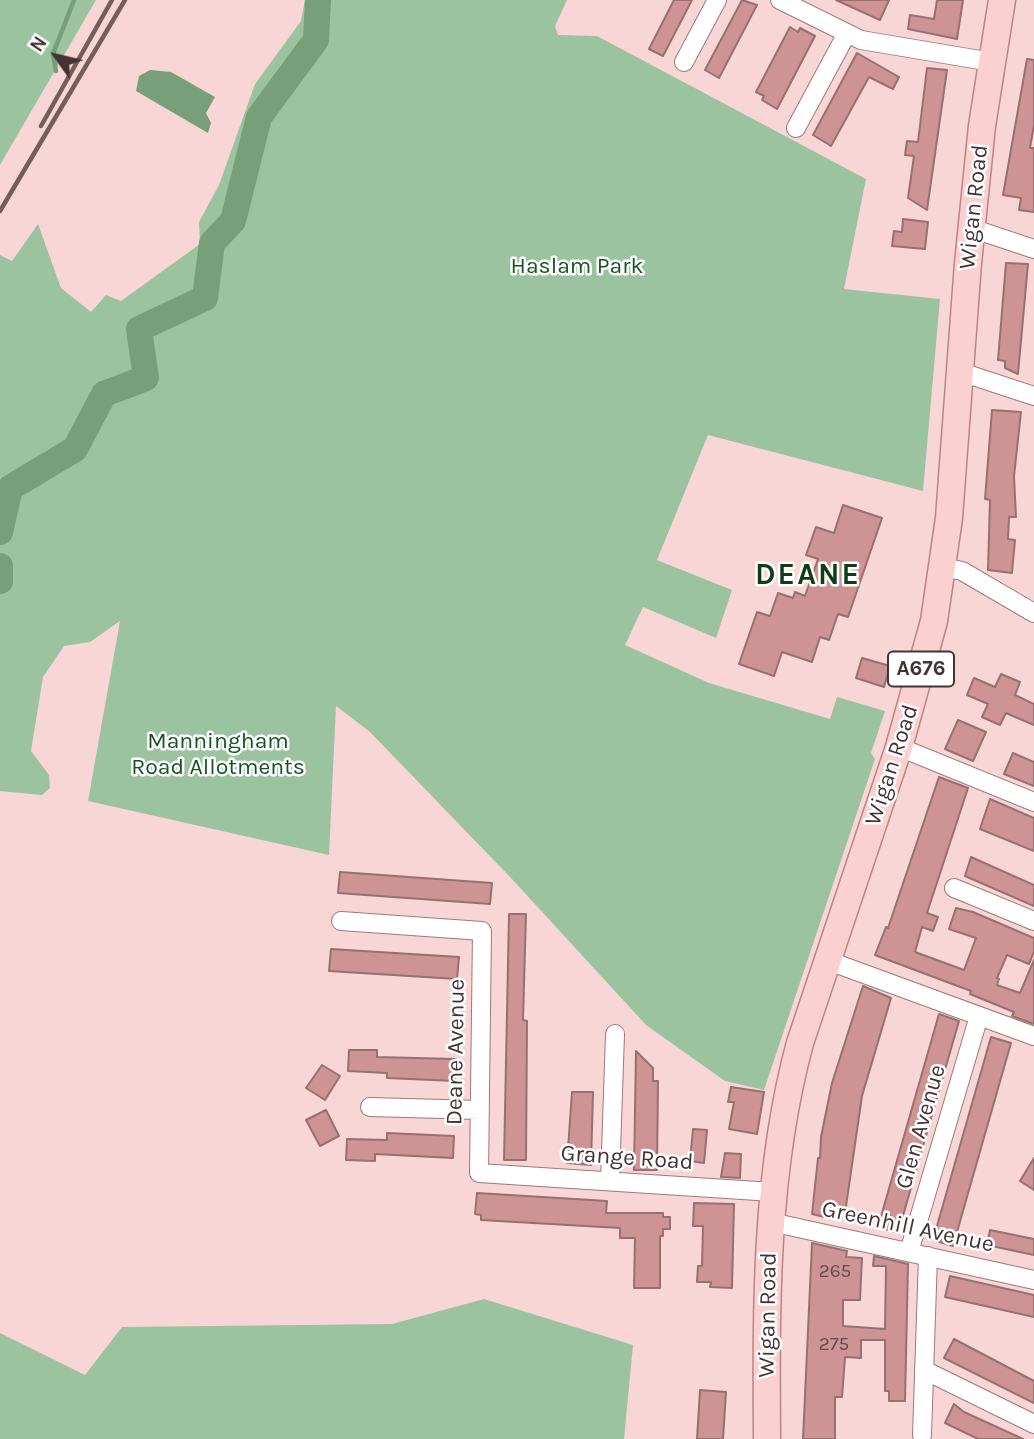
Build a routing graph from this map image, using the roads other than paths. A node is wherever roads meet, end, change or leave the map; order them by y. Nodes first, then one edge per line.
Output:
1 (717, 0) edge
2 (780, 0) edge
3 (1002, 0) edge
4 (846, 35) junction
5 (684, 62) dead end
6 (992, 62) junction
7 (796, 128) dead end
8 (971, 228) junction
9 (1034, 249) edge
10 (961, 372) junction
11 (1034, 396) edge
12 (943, 566) junction
13 (1034, 614) edge
14 (899, 747) junction
15 (1034, 802) edge
16 (954, 888) dead end
17 (341, 921) dead end
18 (1034, 921) edge
19 (829, 961) junction
20 (979, 1016) junction
21 (615, 1034) dead end
22 (1034, 1036) edge
23 (370, 1107) dead end
24 (480, 1110) junction
25 (479, 1173) joint
26 (610, 1181) junction
27 (773, 1192) junction
28 (771, 1222) junction
29 (909, 1252) junction
30 (928, 1256) junction
31 (1034, 1280) edge
32 (925, 1370) junction
33 (1034, 1424) edge
34 (922, 1435) dead end
35 (767, 1439) edge

1 - 5 street
2 - 4 street
3 - 6 main road, Wigan Road / A676
4 - 6 street
4 - 7 street
6 - 8 main road, Wigan Road / A676
8 - 9 street
8 - 10 main road, Wigan Road / A676
10 - 11 street
10 - 12 main road, Wigan Road / A676
12 - 13 street
12 - 14 main road, Wigan Road / A676
14 - 15 street
14 - 19 main road, Wigan Road / A676
16 - 18 street
17 - 24 street, Deane Avenue
19 - 20 street
19 - 27 main road, Wigan Road / A676
20 - 22 street
20 - 29 street, Glen Avenue
21 - 26 street
23 - 24 street
24 - 25 street, Deane Avenue
25 - 26 street, Grange Road
26 - 27 street, Grange Road
27 - 28 main road, Wigan Road / A676
28 - 29 street, Greenhill Avenue
28 - 35 main road, Wigan Road / A676
29 - 30 street, Greenhill Avenue
30 - 31 street, Greenhill Avenue
30 - 32 street
32 - 33 street
32 - 34 street

